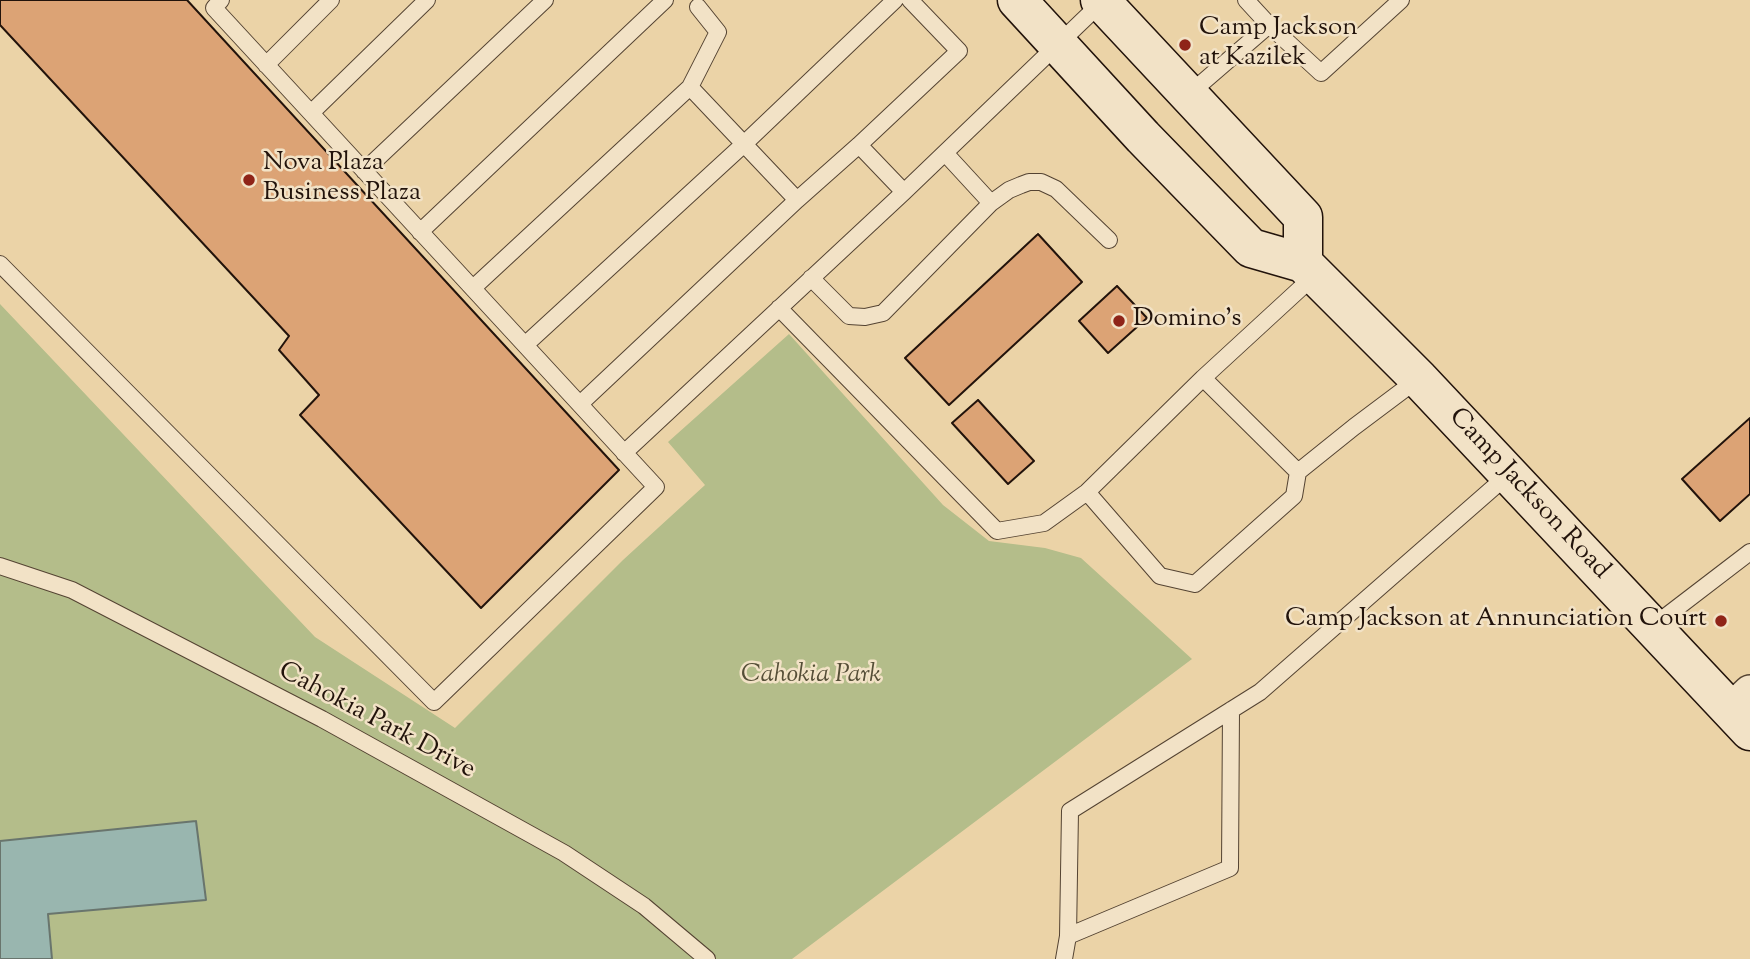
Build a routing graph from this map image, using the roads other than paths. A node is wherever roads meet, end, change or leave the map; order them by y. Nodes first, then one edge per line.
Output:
1 (222, 0) edge
2 (331, 0) edge
3 (428, 0) edge
4 (545, 0) edge
5 (665, 0) edge
6 (895, 0) edge
7 (910, 0) edge
8 (1017, 0) edge
9 (1247, 0) edge
10 (1401, 0) edge
11 (1102, 1) edge
12 (698, 2) edge
13 (1269, 25) junction
14 (1058, 43) junction
15 (266, 65) junction
16 (690, 87) junction
17 (1188, 95) junction
18 (311, 113) junction
19 (744, 144) junction
20 (859, 145) junction
21 (945, 153) junction
22 (364, 171) junction
23 (904, 192) junction
24 (797, 200) junction
25 (991, 203) junction
26 (421, 232) junction
27 (1109, 240) dead end
28 (0, 264) edge
29 (1309, 269) junction
30 (811, 278) junction
31 (473, 288) junction
32 (779, 308) junction
33 (525, 345) junction
34 (1203, 378) junction
35 (1419, 379) junction
36 (580, 404) junction
37 (624, 453) junction
38 (1298, 472) junction
39 (1509, 474) junction
40 (1087, 492) junction
41 (1750, 552) edge
42 (0, 566) edge
43 (1652, 627) junction
44 (1231, 710) junction
45 (1744, 711) edge
46 (1068, 936) junction
47 (708, 959) edge
48 (1064, 959) edge

1 - 15 lane
2 - 15 lane
3 - 18 lane
4 - 22 lane
5 - 26 lane
6 - 19 lane
7 - 20 lane
8 - 14 main road, Camp Jackson Road
9 - 13 lane
10 - 13 lane
11 - 14 lane
11 - 17 main road
12 - 16 lane
13 - 17 lane
14 - 21 lane
14 - 29 main road, Camp Jackson Road
15 - 18 lane
16 - 19 lane
16 - 31 lane
17 - 29 main road
18 - 22 lane
19 - 24 lane
19 - 33 lane
20 - 23 lane
20 - 24 lane
21 - 23 lane
21 - 25 lane
22 - 26 lane
23 - 30 lane
24 - 36 lane
25 - 27 lane
25 - 30 lane
26 - 31 lane
28 - 37 lane
29 - 34 lane
29 - 35 main road, Camp Jackson Road
30 - 32 lane
31 - 33 lane
32 - 37 lane
32 - 40 lane
33 - 36 lane
34 - 38 lane
34 - 40 lane
35 - 38 lane
35 - 39 main road, Camp Jackson Road
36 - 37 lane
38 - 40 lane
39 - 43 main road, Camp Jackson Road
39 - 44 lane
41 - 43 lane
42 - 47 lane, Cahokia Park Drive
43 - 45 main road, Camp Jackson Road
44 - 46 lane
44 - 46 lane
46 - 48 lane

